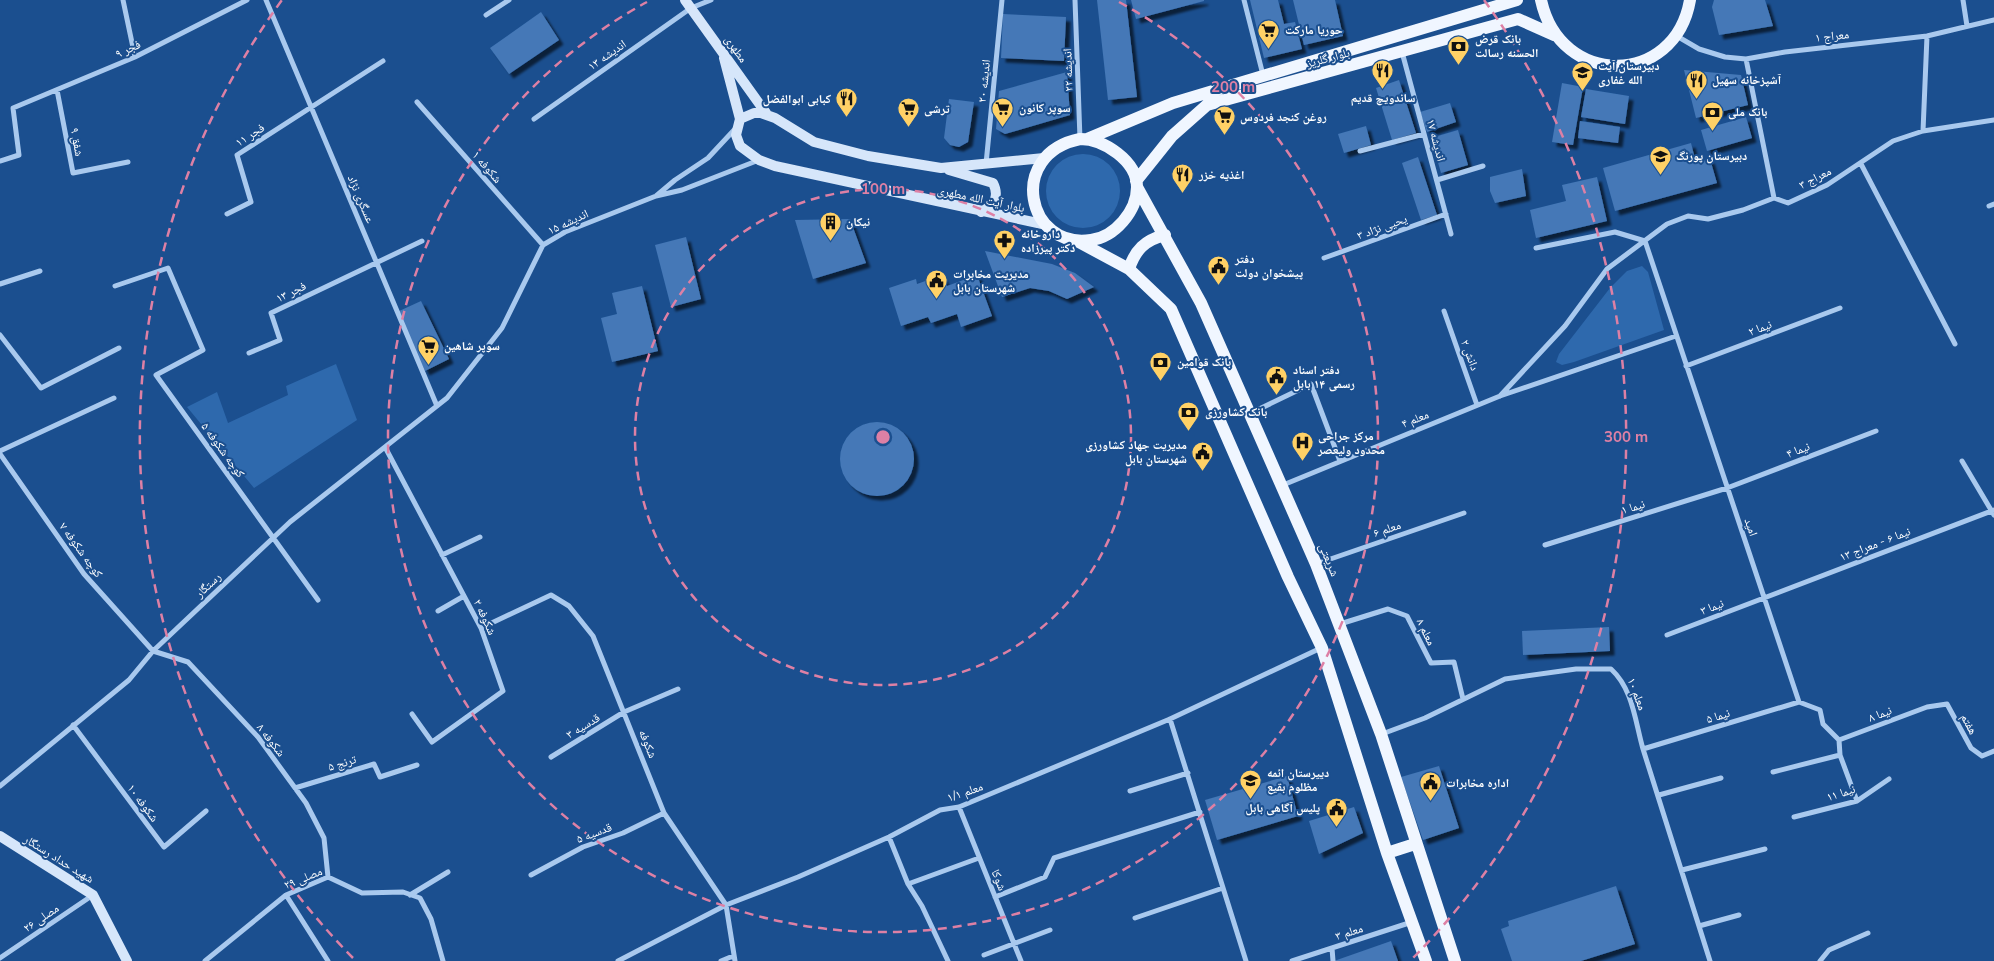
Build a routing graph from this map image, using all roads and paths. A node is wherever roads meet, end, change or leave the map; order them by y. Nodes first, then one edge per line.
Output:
1 (123, 0) edge
2 (247, 0) edge
3 (266, 0) edge
4 (509, 0) edge
5 (711, 0) edge
6 (1002, 0) edge
7 (1076, 0) edge
8 (1244, 0) edge
9 (1517, 0) edge
10 (1541, 0) edge
11 (1690, 0) edge
12 (1963, 0) edge
13 (688, 4) edge
14 (486, 15) dead end
15 (1994, 20) edge
16 (1968, 26) junction
17 (1554, 35) junction
18 (1676, 35) junction
19 (1927, 36) junction
20 (721, 50) junction
21 (1402, 52) junction
22 (135, 57) junction
23 (1746, 59) junction
24 (383, 62) dead end
25 (1263, 75) junction
26 (57, 90) junction
27 (417, 102) dead end
28 (312, 108) junction
29 (766, 113) junction
30 (534, 119) dead end
31 (1994, 120) edge
32 (738, 123) junction
33 (1923, 131) junction
34 (1424, 134) junction
35 (1084, 139) junction
36 (1360, 151) dead end
37 (1044, 158) junction
38 (759, 160) junction
39 (0, 161) edge
40 (128, 162) dead end
41 (986, 164) junction
42 (1861, 164) junction
43 (1484, 166) dead end
44 (940, 168) junction
45 (1437, 180) junction
46 (1136, 184) junction
47 (656, 196) junction
48 (1774, 198) junction
49 (981, 212) junction
50 (227, 214) dead end
51 (1446, 214) junction
52 (1047, 225) junction
53 (1451, 234) dead end
54 (1165, 235) junction
55 (1077, 240) junction
56 (422, 241) dead end
57 (1644, 241) junction
58 (543, 245) junction
59 (1536, 248) dead end
60 (1324, 258) dead end
61 (376, 262) junction
62 (1129, 269) junction
63 (40, 271) dead end
64 (0, 284) edge
65 (115, 286) dead end
66 (1840, 308) dead end
67 (1444, 312) dead end
68 (0, 335) edge
69 (1676, 336) junction
70 (1955, 344) dead end
71 (118, 348) dead end
72 (249, 353) dead end
73 (1686, 366) junction
74 (1500, 396) junction
75 (114, 398) dead end
76 (1477, 405) junction
77 (437, 406) junction
78 (1250, 413) junction
79 (1876, 432) dead end
80 (385, 447) junction
81 (0, 453) edge
82 (1962, 460) dead end
83 (1340, 461) junction
84 (1283, 484) junction
85 (1727, 488) junction
86 (1993, 512) edge
87 (1464, 513) dead end
88 (273, 537) junction
89 (480, 537) dead end
90 (1545, 545) dead end
91 (442, 555) junction
92 (1316, 564) junction
93 (464, 596) junction
94 (1764, 598) junction
95 (318, 600) dead end
96 (438, 611) dead end
97 (1340, 624) junction
98 (481, 628) junction
99 (1667, 635) dead end
100 (1322, 648) junction
101 (153, 651) junction
102 (678, 690) dead end
103 (1463, 699) junction
104 (1799, 702) junction
105 (1927, 707) joint
106 (624, 712) junction
107 (412, 714) dead end
108 (1170, 719) junction
109 (73, 725) junction
110 (1381, 734) junction
111 (1839, 740) junction
112 (1643, 749) junction
113 (1994, 751) edge
114 (1840, 755) junction
115 (551, 757) dead end
116 (416, 765) dead end
117 (1773, 772) dead end
118 (1188, 773) junction
119 (1721, 778) dead end
120 (1889, 779) dead end
121 (0, 786) edge
122 (295, 788) junction
123 (1130, 791) dead end
124 (1659, 795) junction
125 (1858, 800) junction
126 (959, 807) junction
127 (206, 811) dead end
128 (1200, 812) junction
129 (664, 813) junction
130 (1794, 817) dead end
131 (0, 836) edge
132 (889, 837) junction
133 (1415, 844) junction
134 (1765, 849) dead end
135 (1387, 853) junction
136 (979, 858) junction
137 (1682, 870) junction
138 (448, 872) dead end
139 (531, 875) dead end
140 (328, 877) junction
141 (908, 884) junction
142 (1223, 888) junction
143 (93, 894) junction
144 (286, 895) junction
145 (410, 895) junction
146 (995, 897) junction
147 (726, 905) junction
148 (1739, 914) dead end
149 (1134, 918) dead end
150 (1413, 922) junction
151 (1699, 926) junction
152 (1050, 930) dead end
153 (1868, 933) dead end
154 (1014, 944) junction
155 (1332, 948) junction
156 (984, 955) dead end
157 (0, 958) edge
158 (734, 958) edge
159 (620, 960) edge
160 (946, 960) edge
161 (127, 961) edge
162 (205, 961) edge
163 (328, 961) edge
164 (443, 961) edge
165 (721, 961) edge
166 (1021, 961) edge
167 (1246, 961) edge
168 (1292, 961) edge
169 (1333, 961) edge
170 (1426, 961) edge
171 (1455, 961) edge
172 (1710, 961) edge
173 (1820, 961) edge

1 - 22 street
2 - 22 street, فجر ۹
3 - 28 street, عسگری نژاد
4 - 14 street
5 - 13 street, اندیشه ١٣
6 - 41 street, اندیشه ۲۰
7 - 35 street, اندیشه ۲۲
8 - 25 street
9 - 25 main road, بلوار گلریز
10 - 17 main road
11 - 18 main road
12 - 16 street
13 - 20 main road, مطهری
13 - 30 street, اندیشه ١٣
15 - 16 street, معراج ۱
16 - 19 street, معراج ۱
17 - 18 main road
17 - 21 main road, بلوار گلریز
18 - 23 street, معراج ۱
19 - 23 street, معراج ۱
19 - 33 street
20 - 29 main road, مطهری
20 - 32 main road
21 - 34 street, اندیشه ۱۷
21 - 46 main road, بلوار گلریز
22 - 26 street, فجر ۹
23 - 48 street
24 - 28 street
25 - 35 main road, بلوار گلریز
26 - 39 street, فجر ۹
26 - 40 street, شفق ۹
27 - 58 street, شکوفه ۱
28 - 50 street, فجر ۱۱
28 - 61 street, عسگری نژاد
29 - 32 main road
29 - 44 main road, بلوار آیت الله مطهری
31 - 33 street, معراج ۳
32 - 38 main road, بلوار آیت الله مطهری
32 - 47 street, اندیشه ۱۵
33 - 42 street, معراج ۳
34 - 36 street
34 - 45 street, اندیشه ۱۷
35 - 37 main road
35 - 46 main road
37 - 41 main road, بلوار آیت الله مطهری
37 - 52 main road
38 - 47 street
38 - 49 main road, بلوار آیت الله مطهری
41 - 44 main road, بلوار آیت الله مطهری
42 - 48 street, معراج ۳
42 - 70 street
43 - 45 street
44 - 49 main road
45 - 51 street, اندیشه ۱۷
46 - 54 main road, شریعتی
46 - 55 main road
47 - 58 street, اندیشه ۱۵
48 - 57 street, معراج ۳
49 - 52 main road, بلوار آیت الله مطهری
51 - 53 street, اندیشه ۱۷
51 - 60 street, یحیی نژاد ۳
52 - 55 main road
54 - 62 main road
54 - 78 main road, شریعتی
55 - 62 main road
56 - 61 street
57 - 59 street
57 - 69 street, امید
57 - 74 street, معراج ۳
58 - 77 street, اندیشه ۱۵
61 - 72 street, فجر ۱۳
61 - 77 street, عسگری نژاد
62 - 100 main road
63 - 64 street
65 - 88 street, کوچه شکوفه ۵
66 - 73 street, نیما ۲
67 - 76 street, دانش ۲
68 - 71 street
69 - 73 street, امید
69 - 74 street, معلم ۴
73 - 85 street, امید
74 - 76 street, معلم ۴
75 - 81 street
76 - 83 street, معلم ۴
77 - 80 street, رستگار
78 - 83 street
78 - 84 main road, شریعتی
79 - 85 street, نیما ۴
80 - 88 street, رستگار
80 - 91 street, شکوفه ۲
81 - 101 street, کوچه شکوفه ۷
82 - 86 street
83 - 84 street, معلم ۴
84 - 92 main road, شریعتی
85 - 90 street, نیما ۱
85 - 94 street, امید
86 - 94 street, نیما ۶ - معراج ۱۳
87 - 92 street, معلم ۶
88 - 95 street, کوچه شکوفه ۵
88 - 101 street, رستگار
89 - 91 street
91 - 93 street, شکوفه ۲
92 - 97 main road, شریعتی
93 - 96 street
93 - 98 street, شکوفه ۲
94 - 99 street, نیما ۳
94 - 104 street, امید
97 - 103 street, معلم ۸
97 - 110 main road, شریعتی
98 - 106 street, شکوفه
98 - 107 street, شکوفه ۲
100 - 108 street, معلم ۱/۱
100 - 135 main road
101 - 109 street, رستگار
101 - 122 street, شکوفه ۸
102 - 106 street, قدسیه ۳
103 - 110 street, معلم ۱۰
103 - 112 street, معلم ۱۰
104 - 111 street
104 - 112 street, نیما ۵
105 - 111 street, نیما ۸
105 - 113 street, هفتم
106 - 115 street, قدسیه ۳
106 - 129 street, شکوفه
108 - 118 street
108 - 126 street, معلم ۱/۱
109 - 121 street, رستگار
109 - 127 street, شکوفه ۱۰
110 - 133 main road, شریعتی
111 - 114 street
112 - 124 street, معلم ۱۰
114 - 117 street
114 - 125 street
116 - 122 street, ترنج ۵
118 - 123 street
118 - 128 street
119 - 124 street
120 - 125 street, نیما ۱۱
122 - 140 street, شکوفه ۸
124 - 137 street, معلم ۱۰
125 - 130 street, نیما ۱۱
126 - 132 street, معلم ۱/۱
126 - 136 street, شوکا
128 - 142 street
128 - 146 street
129 - 139 street, قدسیه ۵
129 - 147 street, شکوفه
131 - 143 main road, شهید حداد رستگار
132 - 141 street
132 - 147 street, معلم ۱/۱
133 - 135 main road
133 - 171 main road, شریعتی
134 - 137 street
135 - 150 main road
136 - 141 street
136 - 146 street, شوکا
137 - 151 street, معلم ۱۰
138 - 145 street
140 - 144 street, مصلی ۲۹
140 - 145 street, مصلی ۲۹
141 - 160 street
142 - 149 street
142 - 167 street
143 - 157 street, مصلی ۲۶
143 - 161 main road, شهید حداد رستگار
144 - 162 street, مصلی ۲۹
144 - 163 street
145 - 164 street
146 - 154 street, شوکا
147 - 158 street
147 - 159 street, معلم ۱/۱
148 - 151 street
150 - 155 street, معلم ۳
150 - 170 main road
151 - 172 street, معلم ۱۰
152 - 154 street
153 - 173 street
154 - 156 street
154 - 166 street, شوکا
155 - 168 street, معلم ۳
155 - 169 street
158 - 165 street

